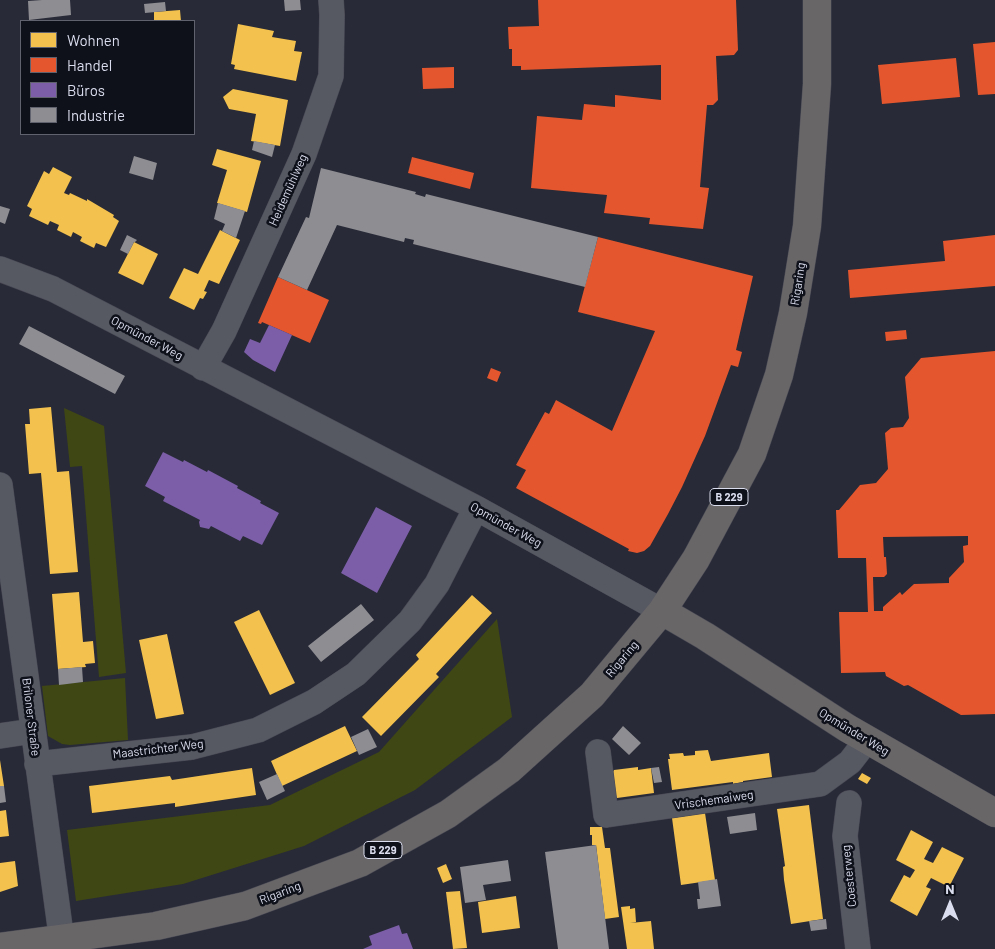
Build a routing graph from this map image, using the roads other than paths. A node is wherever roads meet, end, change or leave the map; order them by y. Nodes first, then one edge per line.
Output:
1 (331, 0) edge
2 (817, 0) edge
3 (0, 268) edge
4 (203, 368) junction
5 (0, 485) edge
6 (476, 508) junction
7 (662, 611) junction
8 (33, 731) junction
9 (0, 736) edge
10 (867, 740) junction
11 (598, 752) dead end
12 (37, 764) junction
13 (849, 803) dead end
14 (995, 812) edge
15 (62, 944) edge
16 (0, 947) edge
17 (858, 949) edge

1 - 4 street, Heidemühlweg
2 - 7 main road, Rigaring / B 229
3 - 4 street, Opmünder Weg
4 - 6 street, Opmünder Weg
5 - 8 street, Briloner Straße
6 - 7 street, Opmünder Weg
6 - 12 street, Maastrichter Weg
7 - 10 main road, Opmünder Weg
7 - 15 main road, Rigaring / B 229
8 - 9 street
8 - 12 street, Briloner Straße
10 - 11 street, Vrischemaiweg
10 - 14 main road, Opmünder Weg
12 - 15 street, Briloner Straße
13 - 17 street, Coesterweg
15 - 16 main road, Rigaring / B 229

